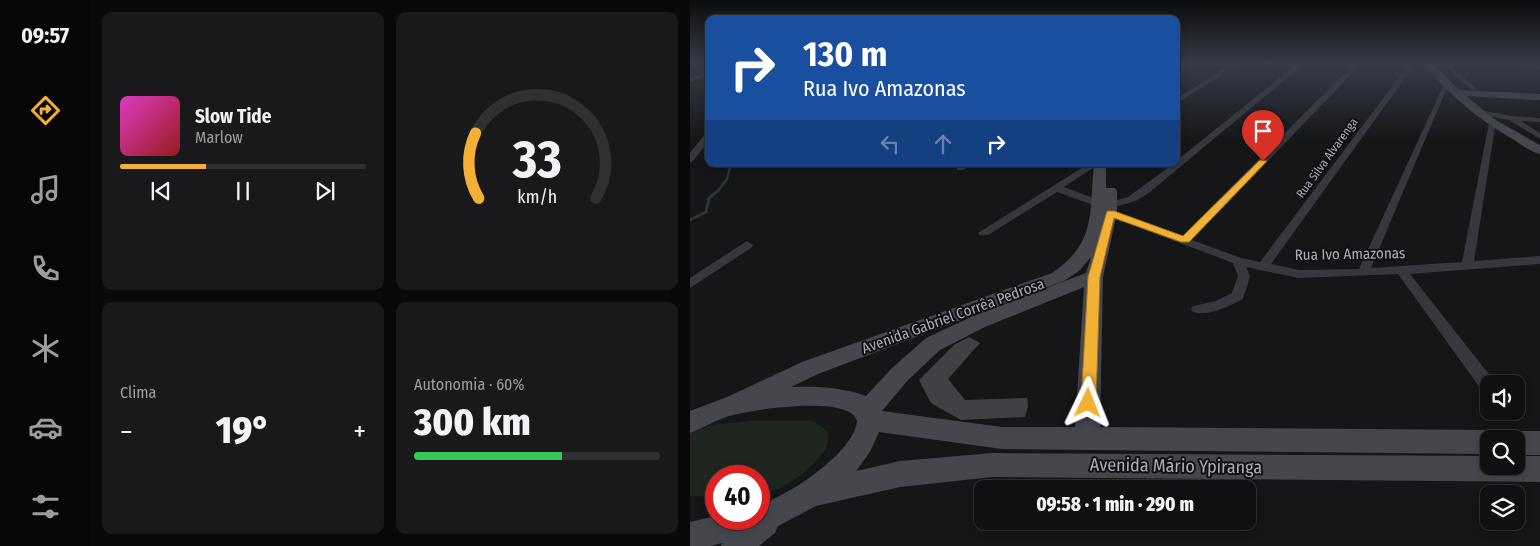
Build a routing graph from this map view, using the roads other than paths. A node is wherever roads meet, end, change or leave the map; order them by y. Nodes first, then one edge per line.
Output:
1 (1196, 89) edge
2 (1270, 89) edge
3 (1333, 89) edge
4 (1393, 89) edge
5 (1445, 89) edge
6 (1452, 89) edge
7 (1455, 93) junction
8 (1540, 97) edge
9 (1180, 99) edge
10 (1476, 111) junction
11 (1511, 118) junction
12 (1540, 120) edge
13 (1493, 122) junction
14 (1540, 137) edge
15 (703, 139) edge
16 (1540, 150) edge
17 (690, 159) edge
18 (1180, 162) edge
19 (1089, 167) edge
20 (1100, 167) edge
21 (1109, 167) edge
22 (1174, 167) edge
23 (1056, 188) junction
24 (1107, 207) junction
25 (984, 233) dead end
26 (1185, 240) junction
27 (747, 245) dead end
28 (1540, 260) edge
29 (1238, 261) junction
30 (1467, 265) junction
31 (1263, 267) junction
32 (1401, 270) junction
33 (1363, 273) junction
34 (1094, 277) junction
35 (690, 284) edge
36 (1198, 309) dead end
37 (1480, 375) edge
38 (730, 406) junction
39 (868, 416) junction
40 (690, 422) edge
41 (1087, 440) junction
42 (1480, 442) edge
43 (1525, 443) edge
44 (1540, 443) edge
45 (1540, 469) edge
46 (814, 493) junction
47 (774, 516) junction
48 (690, 536) edge
49 (736, 546) edge

1 - 9 street
2 - 18 street
3 - 26 street
4 - 31 street, Rua Silva Alvarenga
5 - 33 street
6 - 7 main road
7 - 8 main road
7 - 10 main road
10 - 11 street
10 - 13 main road
11 - 12 street
11 - 14 street
13 - 16 main road
13 - 30 street
15 - 17 street
19 - 23 street
20 - 24 main road, Avenida Gabriel Corrêa Pedrosa
21 - 24 main road, Avenida Gabriel Corrêa Pedrosa
22 - 24 street
23 - 24 street, Rua Ivo Amazonas
23 - 25 street
24 - 26 street, Rua Ivo Amazonas
24 - 34 main road, Avenida Gabriel Corrêa Pedrosa
24 - 38 main road, Avenida Gabriel Corrêa Pedrosa
26 - 29 street, Rua Ivo Amazonas
27 - 35 street
28 - 30 street, Rua Ivo Amazonas
29 - 31 street, Rua Ivo Amazonas
29 - 36 street
30 - 32 street, Rua Ivo Amazonas
31 - 33 street, Rua Ivo Amazonas
32 - 33 street, Rua Ivo Amazonas
32 - 37 street
34 - 39 main road, Avenida Gabriel Corrêa Pedrosa
34 - 41 main road, Avenida Gabriel Corrêa Pedrosa
38 - 39 main road
38 - 40 main road
39 - 41 main road, Avenida Mário Ypiranga
39 - 46 main road
41 - 42 main road, Avenida Mário Ypiranga
43 - 44 main road
45 - 46 main road, Avenida Mário Ypiranga
46 - 47 main road
47 - 48 main road
47 - 49 main road

